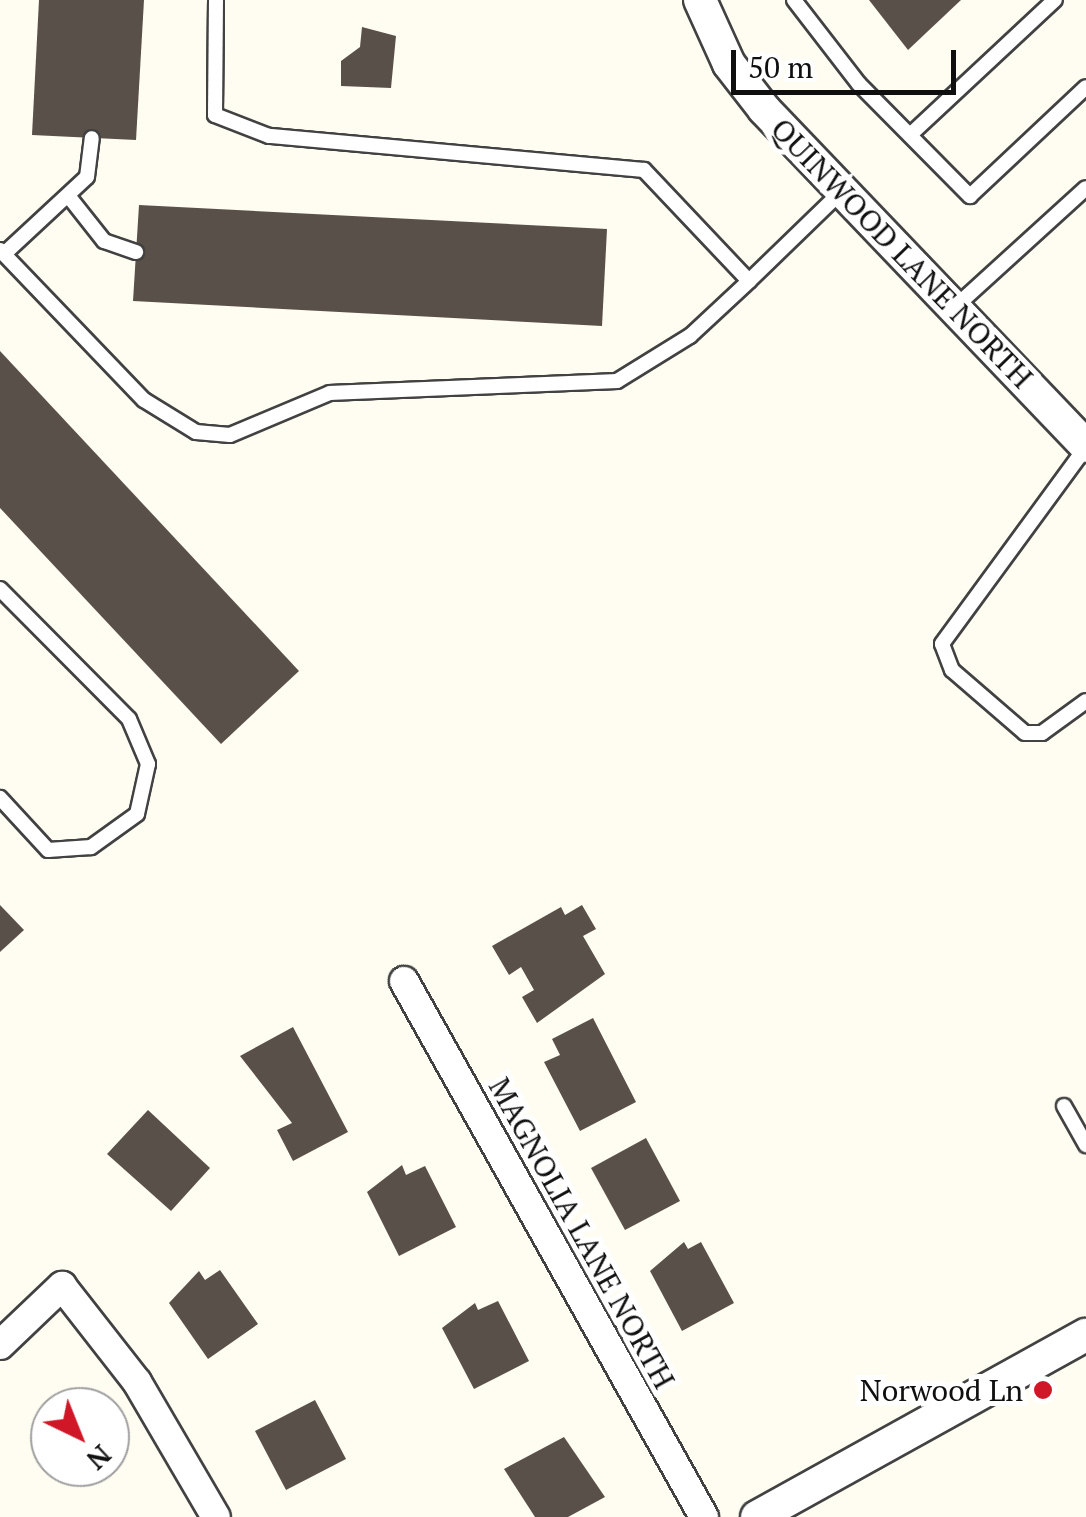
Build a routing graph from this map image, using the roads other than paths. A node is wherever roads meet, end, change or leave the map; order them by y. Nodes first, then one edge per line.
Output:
1 (216, 0) edge
2 (700, 0) edge
3 (794, 0) edge
4 (1055, 0) edge
5 (1086, 87) edge
6 (910, 135) junction
7 (92, 138) dead end
8 (1086, 188) edge
9 (842, 190) junction
10 (70, 198) junction
11 (2, 252) edge
12 (136, 252) dead end
13 (750, 280) junction
14 (954, 308) junction
15 (1086, 447) edge
16 (0, 589) edge
17 (1086, 701) edge
18 (0, 798) edge
19 (404, 980) dead end
20 (1064, 1106) dead end
21 (1086, 1145) edge
22 (0, 1345) edge
23 (1083, 1345) edge
24 (216, 1517) edge
25 (704, 1517) edge
26 (756, 1517) edge

1 - 13 lane
2 - 9 street, QUINWOOD LANE NORTH
3 - 6 lane
4 - 6 lane
5 - 6 lane
7 - 10 lane
8 - 14 lane
9 - 13 lane
9 - 14 street, QUINWOOD LANE NORTH
10 - 11 lane
10 - 12 lane
11 - 13 lane
14 - 15 street, QUINWOOD LANE NORTH
15 - 17 lane
16 - 18 lane
19 - 25 street, MAGNOLIA LANE NORTH
20 - 21 lane
22 - 24 street
23 - 26 street

